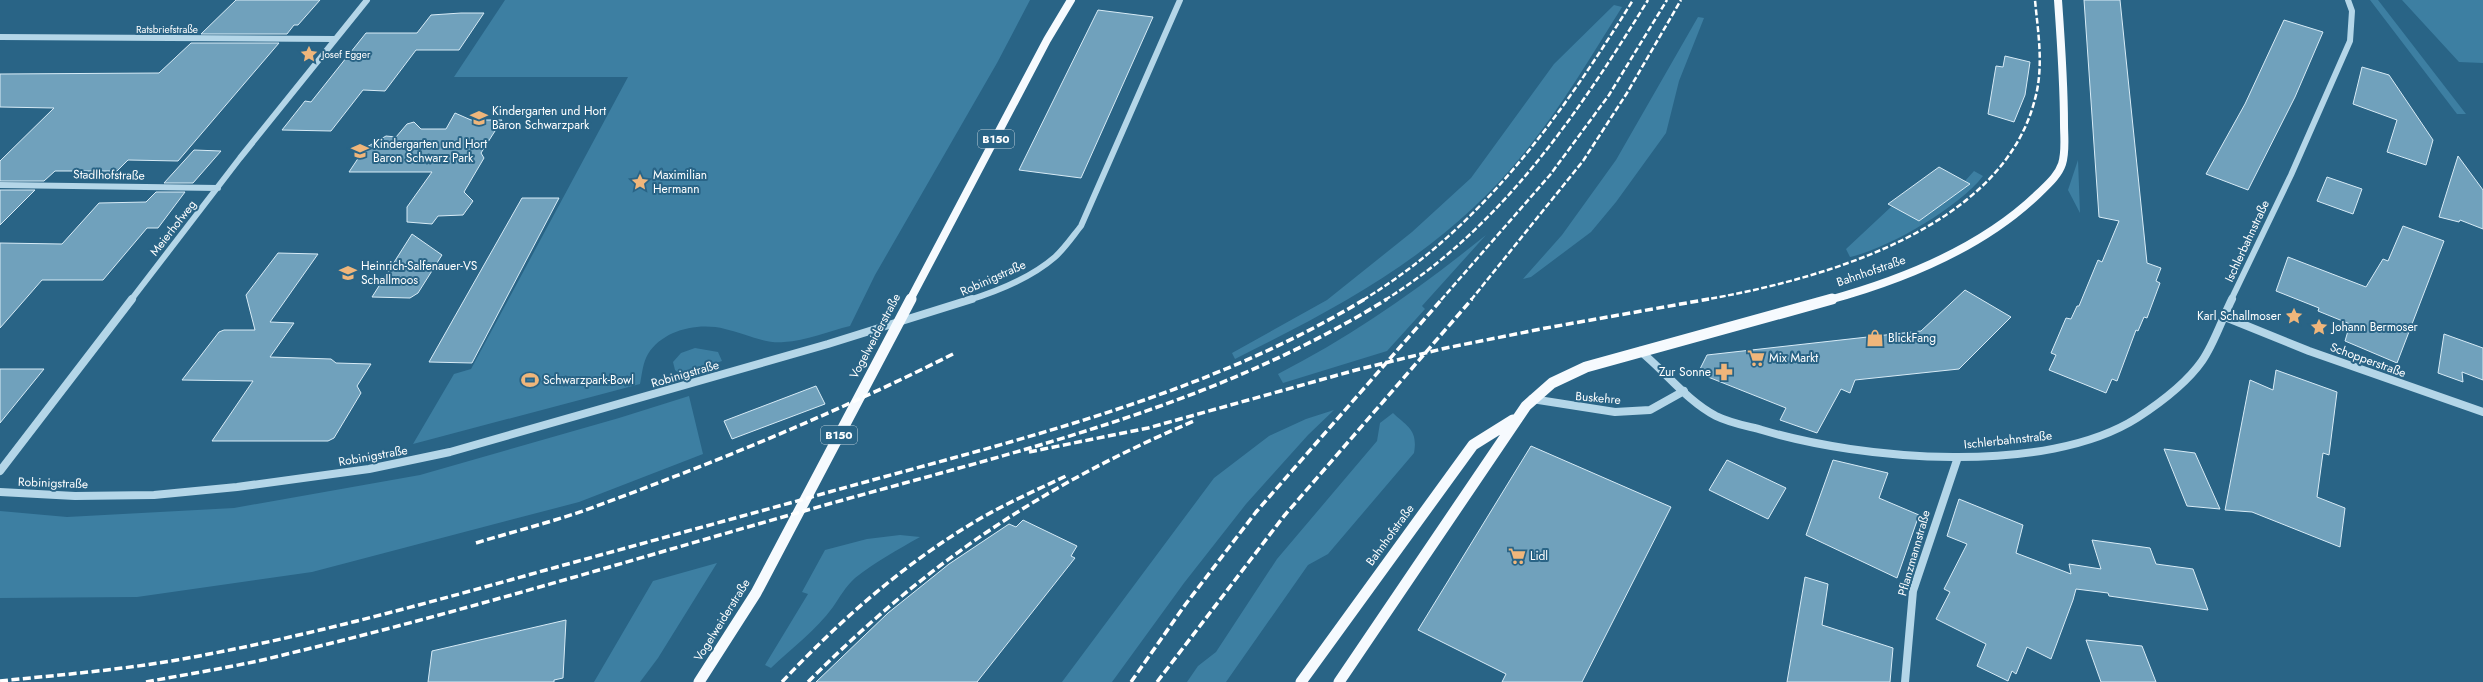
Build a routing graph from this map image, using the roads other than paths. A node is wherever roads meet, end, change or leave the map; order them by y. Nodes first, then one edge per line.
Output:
1 (367, 0) edge
2 (1071, 0) edge
3 (1180, 0) edge
4 (2058, 0) edge
5 (2348, 0) edge
6 (0, 37) edge
7 (334, 39) junction
8 (0, 185) edge
9 (218, 188) junction
10 (2225, 317) junction
11 (1640, 351) junction
12 (1684, 391) junction
13 (1531, 399) junction
14 (2483, 412) edge
15 (1515, 419) junction
16 (1958, 457) junction
17 (0, 471) edge
18 (0, 492) edge
19 (699, 682) edge
20 (1301, 682) edge
21 (1339, 682) edge
22 (1905, 682) edge

1 - 7 street, Meierhofweg
2 - 19 main road, Vogelweiderstraße / B150
3 - 18 street, Robinigstraße
4 - 11 main road, Bahnhofstraße
5 - 10 street, Ischlerbahnstraße
6 - 7 street, Ratsbriefstraße
7 - 9 street, Meierhofweg
8 - 9 street, Stadlhofstraße
9 - 17 street, Meierhofweg
10 - 14 street, Schopperstraße
10 - 16 street, Ischlerbahnstraße
11 - 12 street, Ischlerbahnstraße
11 - 13 main road, Bahnhofstraße
12 - 13 street, Buskehre
12 - 16 street, Ischlerbahnstraße
13 - 15 main road, Bahnhofstraße
15 - 20 main road, Bahnhofstraße
15 - 21 main road, Bahnhofstraße
16 - 22 street, Pflanzmannstraße

